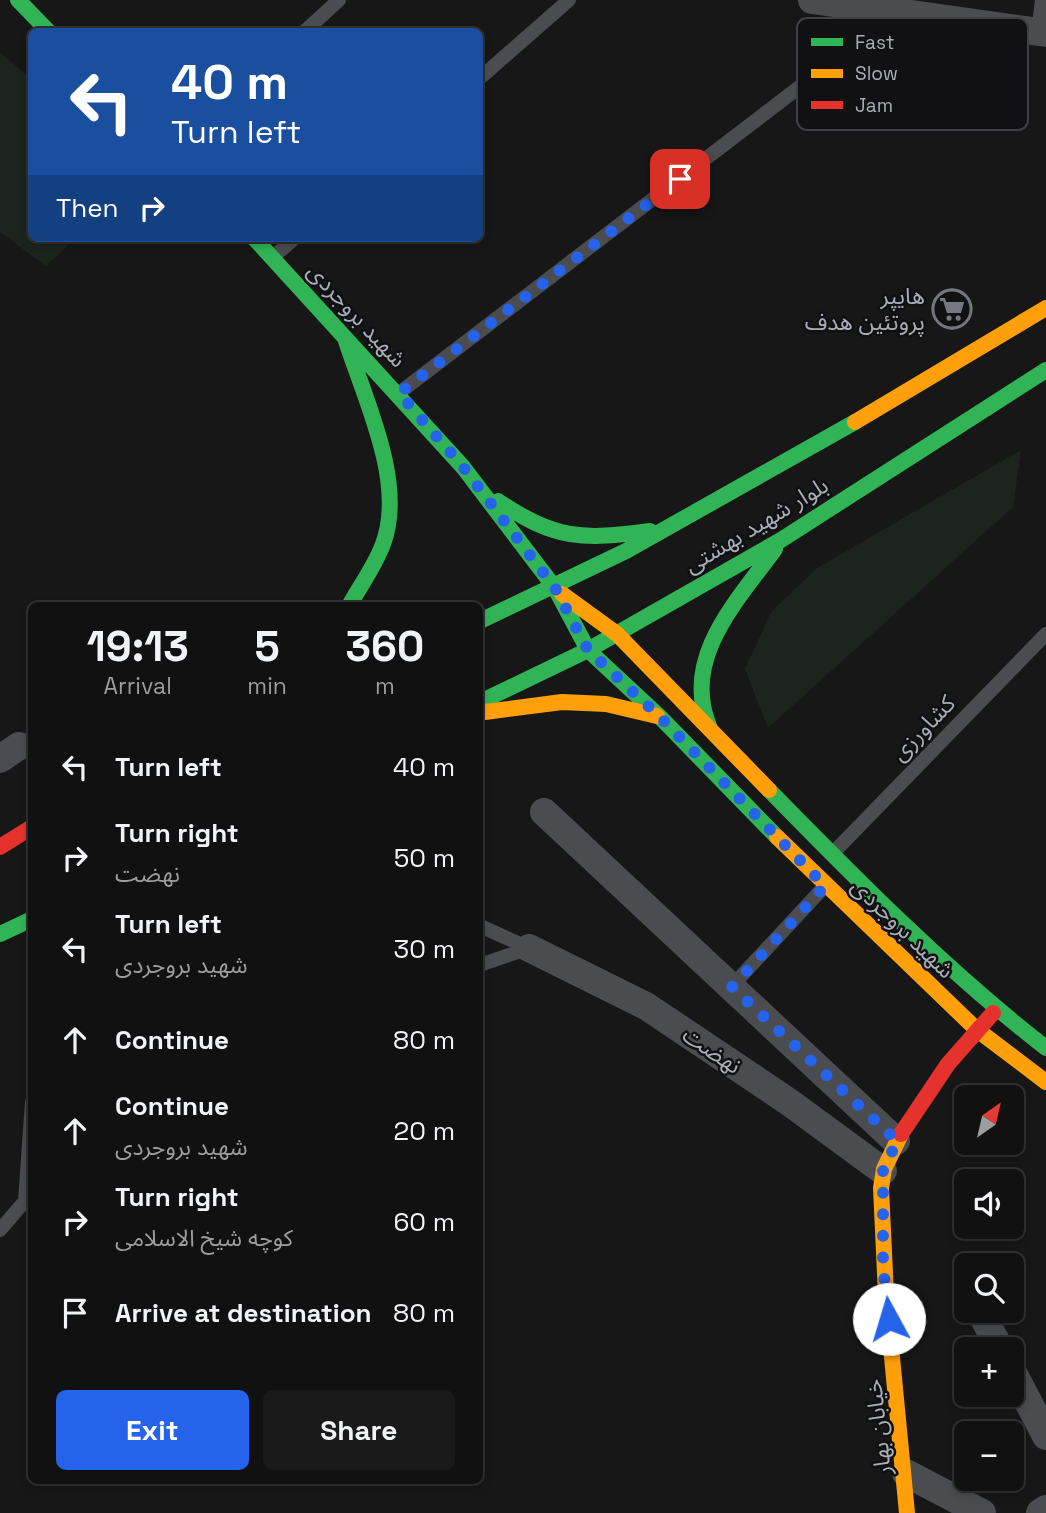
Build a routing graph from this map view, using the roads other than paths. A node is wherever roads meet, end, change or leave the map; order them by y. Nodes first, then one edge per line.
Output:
1 (18, 0) edge
2 (339, 0) edge
3 (569, 0) edge
4 (812, 0) edge
5 (1042, 0) edge
6 (896, 13) junction
7 (889, 18) edge
8 (934, 18) edge
9 (45, 28) edge
10 (308, 28) edge
11 (1042, 32) edge
12 (483, 75) edge
13 (797, 89) edge
14 (258, 242) edge
15 (290, 242) edge
16 (272, 258) junction
17 (1046, 308) edge
18 (343, 332) junction
19 (1046, 370) edge
20 (399, 393) junction
21 (463, 467) junction
22 (672, 527) junction
23 (781, 540) junction
24 (555, 588) junction
25 (351, 602) edge
26 (483, 620) edge
27 (617, 634) junction
28 (1046, 634) edge
29 (588, 650) junction
30 (483, 701) edge
31 (483, 713) edge
32 (660, 717) junction
33 (709, 726) junction
34 (544, 812) dead end
35 (28, 830) edge
36 (0, 847) edge
37 (832, 854) junction
38 (825, 886) junction
39 (28, 921) edge
40 (483, 927) edge
41 (0, 934) edge
42 (530, 948) junction
43 (483, 964) edge
44 (732, 987) junction
45 (997, 1010) junction
46 (976, 1029) junction
47 (1046, 1048) edge
48 (1046, 1082) edge
49 (897, 1141) junction
50 (28, 1159) edge
51 (883, 1171) junction
52 (0, 1230) edge
53 (1024, 1394) edge
54 (1046, 1436) edge
55 (906, 1473) junction
56 (1046, 1509) edge
57 (907, 1513) edge
58 (982, 1513) edge
59 (1040, 1513) edge

1 - 9 street
2 - 10 lane
3 - 12 lane
4 - 6 street
5 - 11 lane
6 - 7 lane
6 - 8 street
13 - 20 lane
14 - 16 street, شهید بروجردی
15 - 16 lane
16 - 18 street, شهید بروجردی
17 - 22 street, بلوار شهید بهشتی
18 - 20 street, شهید بروجردی
18 - 25 street
19 - 23 street, بلوار شهید بهشتی
20 - 21 street, شهید بروجردی
21 - 22 street
21 - 24 street, شهید بروجردی
22 - 24 street, بلوار شهید بهشتی
23 - 27 street, بلوار شهید بهشتی
23 - 33 street
24 - 26 street, بلوار شهید بهشتی
24 - 27 street, شهید بروجردی
24 - 29 street, شهید بروجردی
27 - 29 street, بلوار شهید بهشتی
27 - 33 street, شهید بروجردی
28 - 37 lane, کشاورزی
29 - 30 street, بلوار شهید بهشتی
29 - 32 street, شهید بروجردی
31 - 32 street
32 - 38 street, شهید بروجردی
33 - 37 street, شهید بروجردی
34 - 44 street
35 - 36 street
37 - 45 street, شهید بروجردی
38 - 44 lane
38 - 46 street, شهید بروجردی
39 - 41 street
40 - 42 lane
42 - 43 lane
42 - 51 street, نهضت
44 - 49 street
45 - 46 street, خیابان بهار
45 - 47 street, شهید بروجردی
46 - 48 street, شهید بروجردی
46 - 49 street, خیابان بهار
49 - 51 street, خیابان بهار
50 - 52 lane
51 - 55 street, خیابان بهار
53 - 54 street
55 - 57 street, خیابان بهار
55 - 58 street
56 - 59 street

